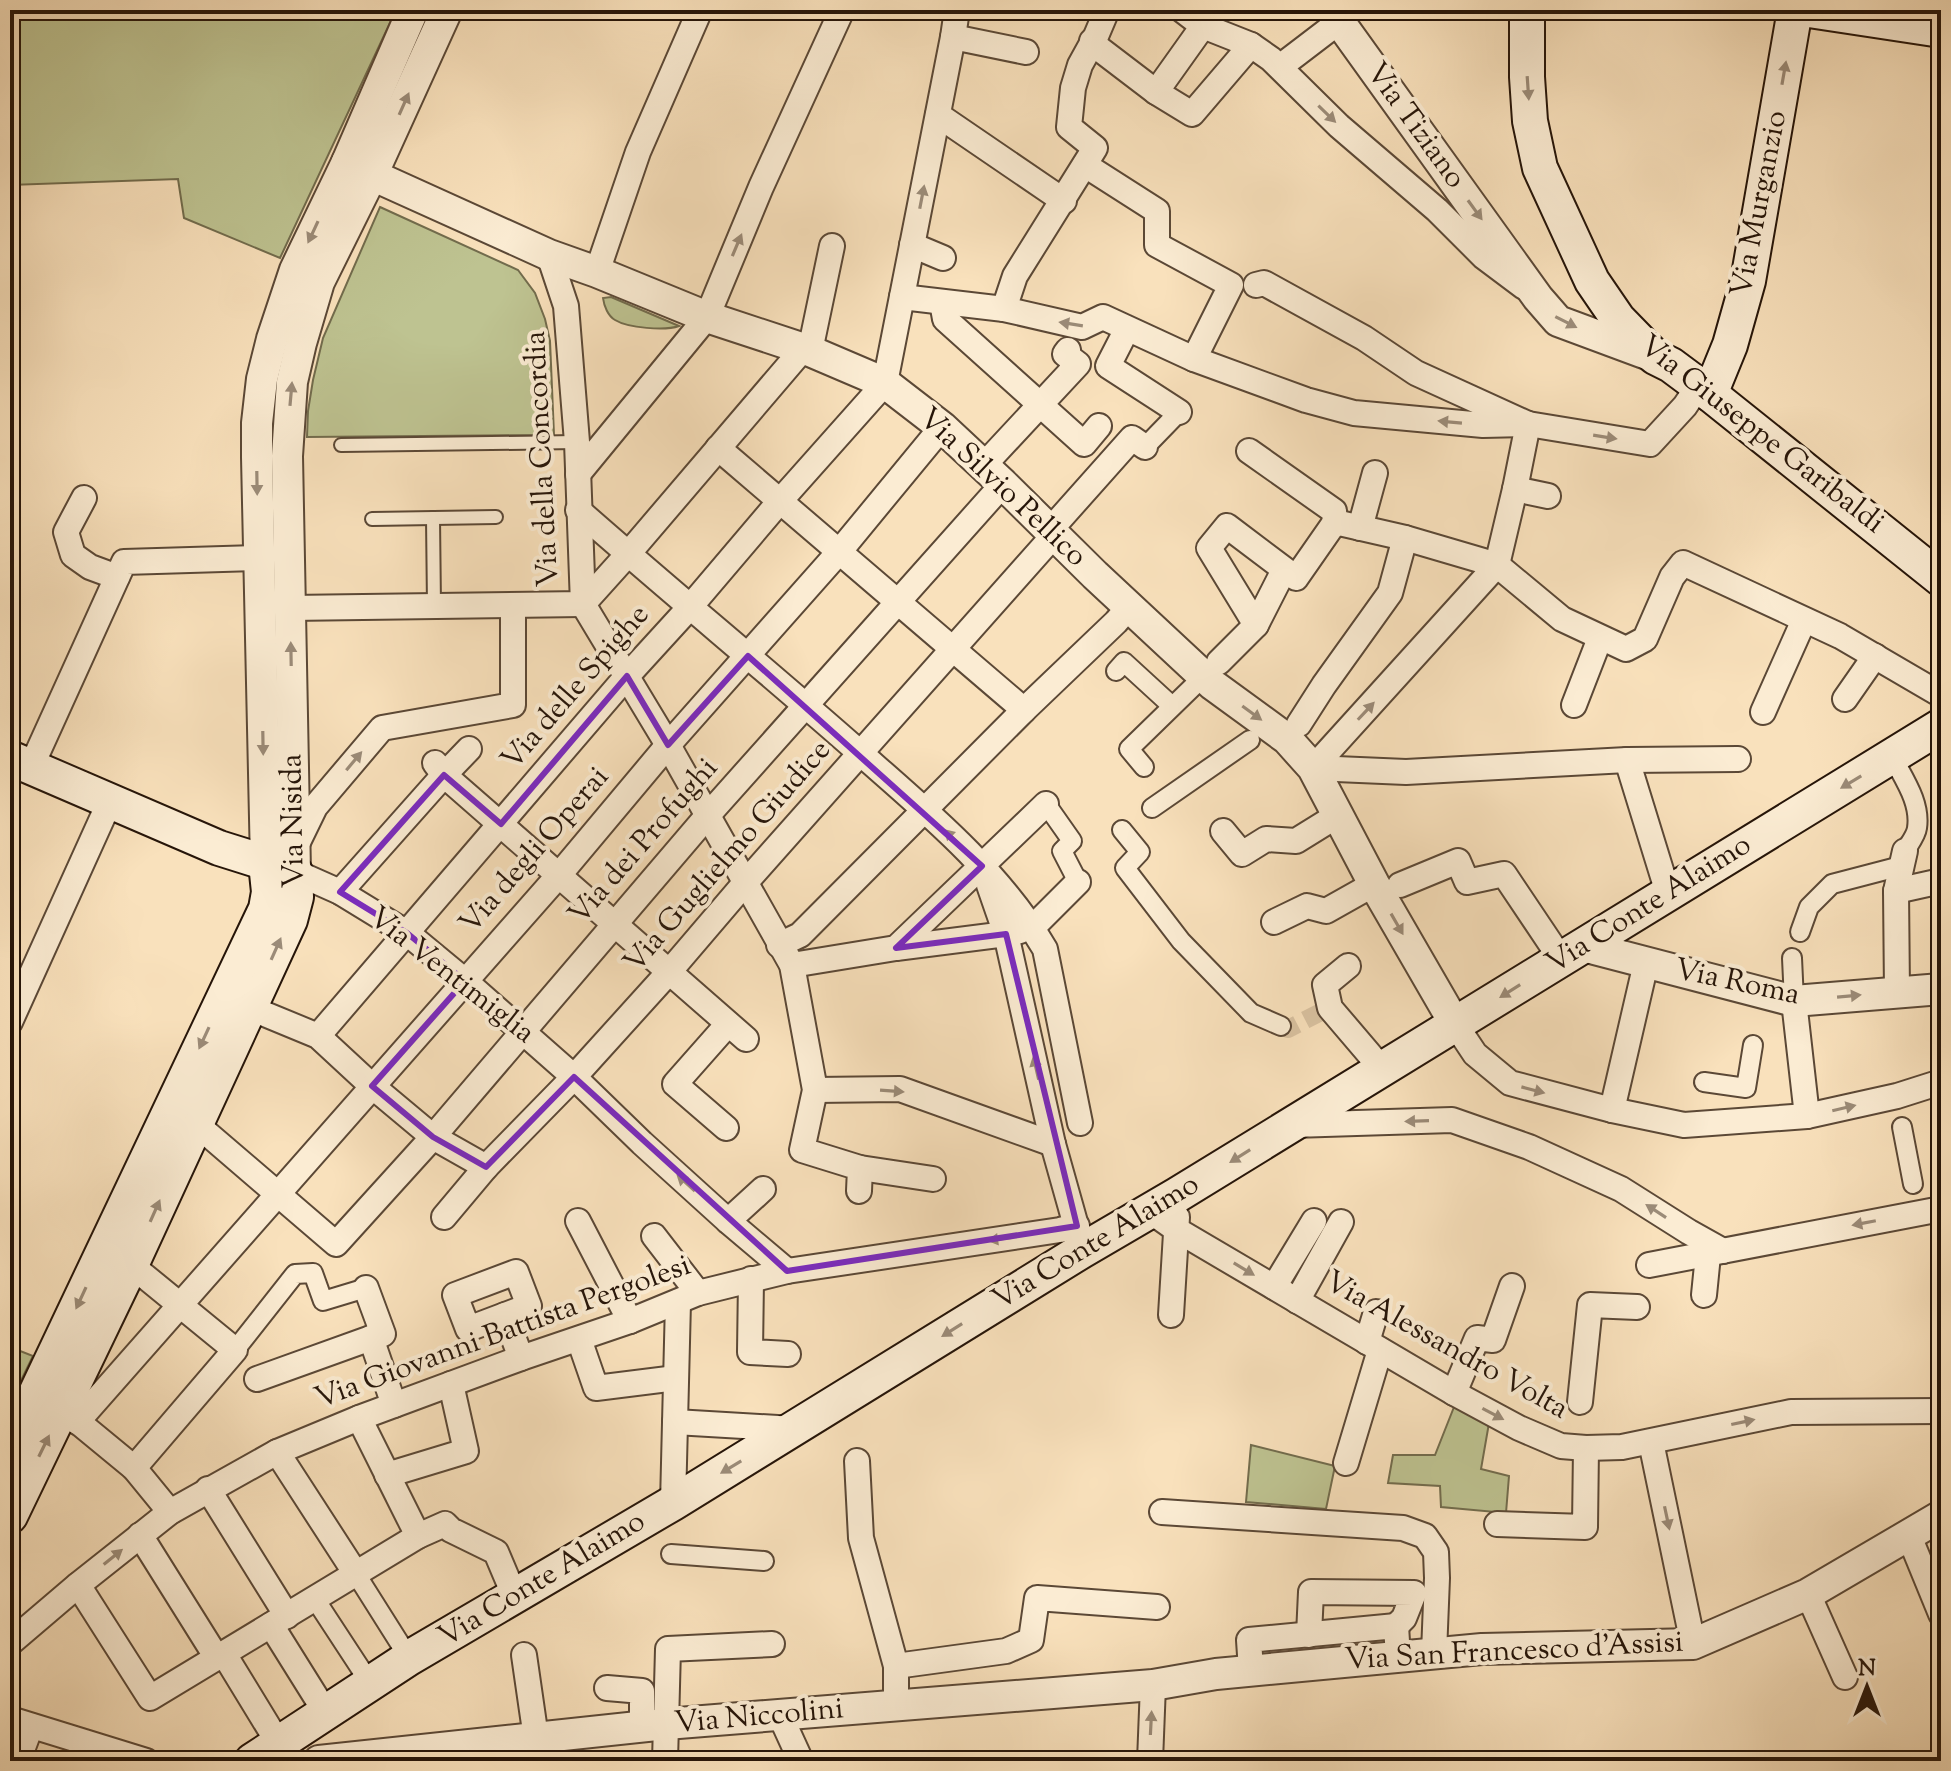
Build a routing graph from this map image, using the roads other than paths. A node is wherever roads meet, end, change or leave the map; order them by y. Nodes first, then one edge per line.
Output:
1 (413, 10) edge
2 (447, 10) edge
3 (700, 10) edge
4 (842, 10) edge
5 (957, 10) edge
6 (1107, 10) edge
7 (1527, 10) edge
8 (1795, 10) edge
9 (1809, 10) edge
10 (1192, 15) edge
11 (1336, 15) edge
12 (1941, 30) edge
13 (953, 37) junction
14 (1094, 38) junction
15 (1251, 45) junction
16 (1026, 52) dead end
17 (1278, 61) junction
18 (1156, 92) junction
19 (938, 115) junction
20 (1085, 165) junction
21 (359, 168) junction
22 (1064, 201) junction
23 (912, 245) junction
24 (832, 246) dead end
25 (549, 255) junction
26 (943, 258) dead end
27 (597, 272) junction
28 (1244, 285) junction
29 (902, 297) junction
30 (1538, 298) junction
31 (942, 302) junction
32 (1004, 309) junction
33 (707, 317) junction
34 (1127, 329) junction
35 (806, 350) junction
36 (1068, 350) dead end
37 (1655, 357) junction
38 (1194, 359) junction
39 (885, 383) junction
40 (1705, 390) junction
41 (1040, 405) junction
42 (1179, 412) joint
43 (1528, 424) junction
44 (1099, 426) dead end
45 (942, 427) junction
46 (577, 442) junction
47 (341, 445) dead end
48 (1145, 447) joint
49 (718, 448) junction
50 (1249, 451) dead end
51 (1375, 473) dead end
52 (578, 474) junction
53 (994, 474) junction
54 (1515, 489) junction
55 (1548, 496) dead end
56 (84, 498) dead end
57 (780, 501) junction
58 (578, 510) junction
59 (496, 517) dead end
60 (433, 518) junction
61 (372, 519) dead end
62 (1335, 522) junction
63 (1360, 528) junction
64 (1053, 532) junction
65 (1405, 538) junction
66 (839, 552) junction
67 (628, 554) junction
68 (258, 558) junction
69 (1497, 565) junction
70 (1290, 574) junction
71 (117, 577) junction
72 (1939, 577) edge
73 (897, 601) junction
74 (583, 604) junction
75 (513, 605) junction
76 (434, 606) junction
77 (690, 607) junction
78 (1129, 607) junction
79 (290, 608) junction
80 (1804, 620) junction
81 (1256, 625) junction
82 (1600, 638) junction
83 (954, 649) junction
84 (748, 656) junction
85 (1875, 656) junction
86 (1212, 669) junction
87 (1116, 671) dead end
88 (627, 676) junction
89 (1941, 695) edge
90 (1845, 699) dead end
91 (806, 705) junction
92 (1574, 705) dead end
93 (1172, 706) junction
94 (1024, 710) junction
95 (1763, 712) dead end
96 (1299, 724) dead end
97 (1941, 726) edge
98 (1250, 740) dead end
99 (668, 745) junction
100 (469, 749) dead end
101 (861, 754) junction
102 (1892, 756) junction
103 (1738, 759) dead end
104 (1627, 760) junction
105 (21, 763) edge
106 (1144, 767) dead end
107 (1313, 768) junction
108 (439, 769) junction
109 (110, 801) junction
110 (1046, 804) joint
111 (1152, 808) dead end
112 (924, 810) junction
113 (708, 815) junction
114 (1338, 815) junction
115 (501, 824) junction
116 (1122, 830) dead end
117 (1223, 831) dead end
118 (1903, 858) junction
119 (285, 861) junction
120 (982, 866) junction
121 (559, 875) junction
122 (1941, 881) edge
123 (1078, 882) joint
124 (745, 883) junction
125 (1387, 884) junction
126 (1896, 891) junction
127 (340, 892) junction
128 (1668, 893) junction
129 (1274, 922) dead end
130 (614, 924) junction
131 (1032, 928) junction
132 (1800, 932) dead end
133 (407, 933) junction
134 (1006, 934) junction
135 (896, 948) junction
136 (1572, 952) junction
137 (786, 955) junction
138 (1792, 958) dead end
139 (1646, 963) junction
140 (1348, 966) dead end
141 (669, 972) junction
142 (465, 981) junction
143 (1941, 989) edge
144 (1897, 992) junction
145 (1794, 1001) junction
146 (250, 1008) junction
147 (10, 1022) edge
148 (1455, 1024) junction
149 (1281, 1026) dead end
150 (523, 1032) junction
151 (318, 1036) junction
152 (1753, 1045) dead end
153 (1382, 1069) junction
154 (574, 1077) junction
155 (1704, 1082) dead end
156 (1941, 1082) edge
157 (372, 1086) junction
158 (815, 1090) junction
159 (1612, 1110) junction
160 (1807, 1116) junction
161 (195, 1123) junction
162 (1080, 1123) dead end
163 (1289, 1125) junction
164 (1902, 1127) dead end
165 (726, 1128) dead end
166 (433, 1137) junction
167 (1053, 1144) junction
168 (486, 1167) junction
169 (933, 1179) dead end
170 (1913, 1184) dead end
171 (763, 1189) dead end
172 (278, 1194) junction
173 (1163, 1203) junction
174 (1941, 1209) edge
175 (444, 1217) dead end
176 (578, 1221) dead end
177 (728, 1221) junction
178 (1314, 1221) dead end
179 (1341, 1222) dead end
180 (1177, 1230) junction
181 (1689, 1232) junction
182 (654, 1236) dead end
183 (1080, 1238) junction
184 (1716, 1253) junction
185 (131, 1265) junction
186 (1649, 1265) junction
187 (787, 1271) junction
188 (751, 1279) junction
189 (1512, 1286) dead end
190 (1274, 1287) junction
191 (366, 1288) joint
192 (1704, 1295) dead end
193 (688, 1297) junction
194 (1297, 1301) junction
195 (180, 1306) junction
196 (1376, 1312) dead end
197 (505, 1315) dead end
198 (1171, 1315) dead end
199 (630, 1321) junction
200 (371, 1338) junction
201 (579, 1339) junction
202 (1373, 1346) junction
203 (235, 1350) junction
204 (788, 1354) dead end
205 (521, 1358) junction
206 (676, 1378) junction
207 (257, 1379) dead end
208 (451, 1384) junction
209 (1454, 1393) junction
210 (1580, 1402) dead end
211 (394, 1405) junction
212 (1941, 1411) edge
213 (70, 1416) junction
214 (359, 1418) junction
215 (675, 1422) junction
216 (794, 1429) junction
217 (1651, 1442) junction
218 (11, 1445) edge
219 (1586, 1448) junction
220 (277, 1452) junction
221 (857, 1461) dead end
222 (1346, 1463) dead end
223 (134, 1468) junction
224 (387, 1475) junction
225 (208, 1489) junction
226 (673, 1503) junction
227 (170, 1512) junction
228 (1162, 1512) dead end
229 (10, 1516) edge
230 (1941, 1516) edge
231 (1497, 1524) dead end
232 (140, 1535) junction
233 (418, 1536) junction
234 (1909, 1536) junction
235 (671, 1554) dead end
236 (764, 1561) dead end
237 (356, 1574) junction
238 (78, 1585) junction
239 (1808, 1594) junction
240 (515, 1597) junction
241 (315, 1599) junction
242 (1157, 1607) dead end
243 (1941, 1614) edge
244 (279, 1620) junction
245 (1396, 1626) junction
246 (1309, 1635) junction
247 (10, 1643) edge
248 (772, 1644) dead end
249 (1693, 1644) junction
250 (1434, 1653) junction
251 (524, 1655) dead end
252 (220, 1656) junction
253 (1398, 1657) junction
254 (409, 1658) junction
255 (896, 1666) junction
256 (1251, 1670) junction
257 (1845, 1677) dead end
258 (370, 1683) junction
259 (1153, 1685) junction
260 (607, 1688) dead end
261 (896, 1705) junction
262 (326, 1713) junction
263 (780, 1715) junction
264 (20, 1722) edge
265 (654, 1726) junction
266 (536, 1738) junction
267 (265, 1752) edge
268 (403, 1756) edge
269 (18, 1761) edge
270 (146, 1761) edge
271 (319, 1761) edge
272 (665, 1761) edge
273 (801, 1761) edge
274 (1150, 1761) edge

1 - 21 street
21 -> 2 street
3 - 27 street
33 -> 4 street
5 - 13 street
6 - 14 street
7 -> 37 main road, Via Giuseppe Garibaldi
40 -> 8 main road, Via Murganzio
9 - 12 main road
10 - 15 street
10 - 18 street
11 - 17 street
11 -> 30 street, Via Tiziano
13 - 16 street
13 - 19 street
14 - 18 street
14 - 20 street
15 - 17 street
15 - 18 street
17 -> 30 street
19 - 22 street
23 -> 19 street
20 - 22 street
20 - 28 street
21 - 25 street, Via Silvio Pellico
21 -> 68 street, Via Nisida
79 -> 21 street, Via Nisida
22 - 32 street
23 - 26 street
23 - 29 street
24 - 35 street
25 - 27 street, Via Silvio Pellico
25 - 46 street, Via della Concordia
27 - 33 street, Via Silvio Pellico
28 - 38 street
28 - 43 street
29 - 31 street
29 - 39 street
30 -> 37 street, Via Tiziano
31 - 32 street
31 - 41 street
34 -> 32 street
33 - 35 street, Via Silvio Pellico
33 - 52 street
34 - 38 street
34 - 42 street
35 - 39 street, Via Silvio Pellico
35 - 49 street
36 - 41 street, Via dei Profughi
37 - 40 main road, Via Giuseppe Garibaldi
43 -> 38 street
39 - 45 street, Via Silvio Pellico
39 - 57 street, Via delle Spighe
43 -> 40 street
40 - 72 main road, Via Giuseppe Garibaldi
41 - 44 street
41 - 53 street, Via dei Profughi
42 - 48 street
43 - 54 street
45 - 53 street, Via Silvio Pellico
45 - 66 street, Via degli Operai
46 - 47 lane
46 - 52 street, Via della Concordia
48 - 64 street, Via Guglielmo Giudice
49 - 57 street
49 - 67 street
50 - 62 street
51 - 63 street
52 - 58 street, Via della Concordia
53 - 64 street, Via Silvio Pellico
53 - 73 street, Via dei Profughi
54 - 55 street
54 - 69 street
56 - 71 street
57 - 66 street
57 - 77 street, Via delle Spighe
58 - 67 street
58 - 74 street, Via della Concordia
59 - 60 lane
60 - 61 lane
60 - 76 lane
62 - 63 street
62 - 70 street
63 - 65 street
64 - 78 street, Via Silvio Pellico
64 - 83 street, Via Guglielmo Giudice
65 - 69 street
65 - 96 street
66 - 73 street
66 - 84 street, Via degli Operai
67 - 74 street
67 - 77 street
68 - 71 street
68 -> 119 street, Via Nisida
69 - 82 street
107 -> 69 street
70 - 81 street
70 - 81 street
71 - 105 street
73 - 83 street
73 - 91 street, Via dei Profughi
74 - 75 street
74 - 88 street, Via della Concordia
75 - 76 street
119 -> 75 street
76 - 79 street
77 - 84 street
77 - 88 street, Via delle Spighe
78 - 86 street, Via Silvio Pellico
78 - 94 street
119 -> 79 street, Via Nisida
80 - 82 street
80 - 85 street
80 - 95 street
81 - 86 street
82 - 92 street
83 - 94 street
83 - 101 street, Via Guglielmo Giudice
84 - 91 street
84 - 99 street, Via degli Operai
85 - 89 street
85 - 90 street
86 - 93 street
86 -> 107 street, Via Silvio Pellico
87 - 93 street
88 - 99 street, Via della Concordia
88 - 115 street, Via delle Spighe
91 - 101 street
91 - 113 street, Via dei Profughi
93 - 106 street
94 - 112 street
97 - 102 main road, Via Conte Alaimo
98 - 111 street
99 - 113 street, Via della Concordia
99 - 121 street, Via degli Operai
100 - 108 street
101 - 112 street
101 - 124 street, Via Guglielmo Giudice
102 - 118 street
102 -> 128 main road, Via Conte Alaimo
103 - 104 street
104 - 107 street
104 - 128 street
105 - 109 main road, Via Ventimiglia
107 - 114 street, Via Silvio Pellico
108 - 115 street
108 - 127 street
109 - 119 main road, Via Ventimiglia
109 - 147 street
110 - 120 street
110 - 123 street
120 -> 112 street
112 - 137 street
113 - 124 street, Via della Concordia
113 - 130 street, Via dei Profughi
114 - 117 street
114 - 125 street, Via Silvio Pellico
115 - 121 street
115 - 133 street, Via delle Spighe
116 - 149 street
118 - 126 street
118 - 132 street
119 - 127 street, Via Ventimiglia
146 -> 119 main road, Via Nisida
119 -> 218 main road, Via Nisida
120 - 131 street
120 - 134 street
120 - 135 street
121 - 130 street
121 - 142 street, Via degli Operai
122 - 126 street
123 - 131 street
124 - 137 street, Via della Concordia
124 - 141 street, Via Guglielmo Giudice
125 - 129 street
125 - 136 street
125 -> 148 street, Via Silvio Pellico
126 - 144 street
127 - 133 street, Via Ventimiglia
128 - 136 main road, Via Conte Alaimo
130 - 141 street
130 - 150 street, Via dei Profughi
131 - 134 street
131 - 162 street
133 - 142 street, Via Ventimiglia
133 - 151 street, Via delle Spighe
134 - 135 street
167 -> 134 street
135 - 137 street
136 - 139 street, Via Roma
136 -> 148 main road, Via Conte Alaimo
137 - 158 street, Via della Concordia
138 - 145 street
139 - 145 street, Via Roma
139 - 159 street
140 - 153 street
141 - 154 street, Via Guglielmo Giudice
141 - 165 street
142 - 150 street, Via Ventimiglia
142 - 157 street, Via degli Operai
143 - 144 street, Via Roma
145 -> 144 street, Via Roma
145 - 160 street
146 - 151 street
146 - 161 main road, Via Nisida
148 - 153 main road, Via Conte Alaimo
148 -> 159 street
150 - 154 street, Via Ventimiglia
150 - 166 street, Via dei Profughi
151 - 157 street
152 - 155 street
153 - 163 main road, Via Conte Alaimo
154 - 168 street, Via Guglielmo Giudice
177 -> 154 street, Via Ventimiglia
160 -> 156 street
157 - 166 street
157 - 172 street, Via degli Operai
158 -> 167 street
158 - 169 street
159 - 160 street
161 - 172 street
185 -> 161 main road, Via Nisida
163 -> 173 main road, Via Conte Alaimo
181 -> 163 street
164 - 170 street
166 - 168 street
166 - 172 street, Via dei Profughi
167 - 183 street
168 - 175 street, Via Guglielmo Giudice
171 - 177 street
172 - 195 street, Via degli Operai
173 - 180 street
173 - 183 main road, Via Conte Alaimo
174 -> 184 street
176 - 199 street
177 - 187 street, Via Ventimiglia
178 - 190 street
179 - 194 street
180 -> 190 street, Via Alessandro Volta
180 - 198 street
181 - 184 street
181 - 186 street
182 - 193 street
183 -> 187 street, Via Giovanni Battista Pergolesi
183 -> 216 main road, Via Conte Alaimo
184 - 186 street
184 - 192 street
185 - 195 street
185 - 213 main road, Via Nisida
186 - 210 street
187 - 188 street, Via Giovanni Battista Pergolesi
188 - 193 street, Via Giovanni Battista Pergolesi
188 - 204 street
189 - 209 street
190 - 194 street, Via Alessandro Volta
191 - 200 street
191 - 203 street
193 - 199 street, Via Giovanni Battista Pergolesi
193 - 206 street
194 - 202 street, Via Alessandro Volta
195 - 203 street
195 - 213 street, Via degli Operai
196 - 202 street
197 - 205 street
199 - 201 street, Via Giovanni Battista Pergolesi
200 - 207 street
200 - 211 street
201 - 205 street, Via Giovanni Battista Pergolesi
201 - 206 street
202 - 209 street, Via Alessandro Volta
202 - 222 street
203 - 223 street
205 - 208 street, Via Giovanni Battista Pergolesi
206 - 215 street
208 - 211 street, Via Giovanni Battista Pergolesi
208 - 224 street
209 -> 219 street, Via Alessandro Volta
211 - 214 street, Via Giovanni Battista Pergolesi
217 -> 212 street, Via Alessandro Volta
213 - 223 street
229 -> 213 main road, Via Nisida
214 - 220 street, Via Giovanni Battista Pergolesi
214 - 224 street
215 - 216 street
215 - 226 street
216 -> 226 main road, Via Conte Alaimo
217 - 219 street, Via Alessandro Volta
217 -> 249 street
219 - 231 street
220 - 225 street, Via Giovanni Battista Pergolesi
220 - 237 street
221 - 255 street
223 - 227 street
224 - 233 street
225 - 227 street, Via Giovanni Battista Pergolesi
225 - 244 street
226 - 240 main road, Via Conte Alaimo
227 - 232 street, Via Giovanni Battista Pergolesi
228 - 250 street
230 - 234 street, Via San Francesco d'Assisi
238 -> 232 street, Via Giovanni Battista Pergolesi
232 - 252 street
233 - 237 street
233 - 240 street
234 - 239 street, Via San Francesco d'Assisi
234 - 243 street
235 - 236 street
237 - 241 street
237 - 254 street
238 - 247 street, Via Giovanni Battista Pergolesi
238 - 252 street
239 - 249 street, Via San Francesco d'Assisi
239 - 257 street
240 - 254 main road, Via Conte Alaimo
241 - 244 street
241 - 258 street
242 - 255 street
244 - 252 street
244 - 262 street
245 - 246 street
245 - 246 street
245 - 253 street
246 - 256 street
248 - 265 street
249 - 250 street, Via San Francesco d'Assisi
250 - 253 street, Via San Francesco d'Assisi
251 - 266 street
252 - 267 street
253 - 256 street, Via San Francesco d'Assisi
254 - 258 main road, Via Conte Alaimo
255 - 261 street
256 - 259 street, Via San Francesco d'Assisi
258 - 262 main road, Via Conte Alaimo
259 - 261 street, Via Niccolini
274 -> 259 street
260 - 265 street
261 - 263 street, Via Niccolini
262 - 267 main road, Via Conte Alaimo
263 - 265 street, Via Niccolini
263 - 273 street
264 - 269 street
264 - 270 street
265 - 266 street, Via Niccolini
265 - 272 street
266 - 268 street, Via Niccolini
268 - 271 street, Via Niccolini

